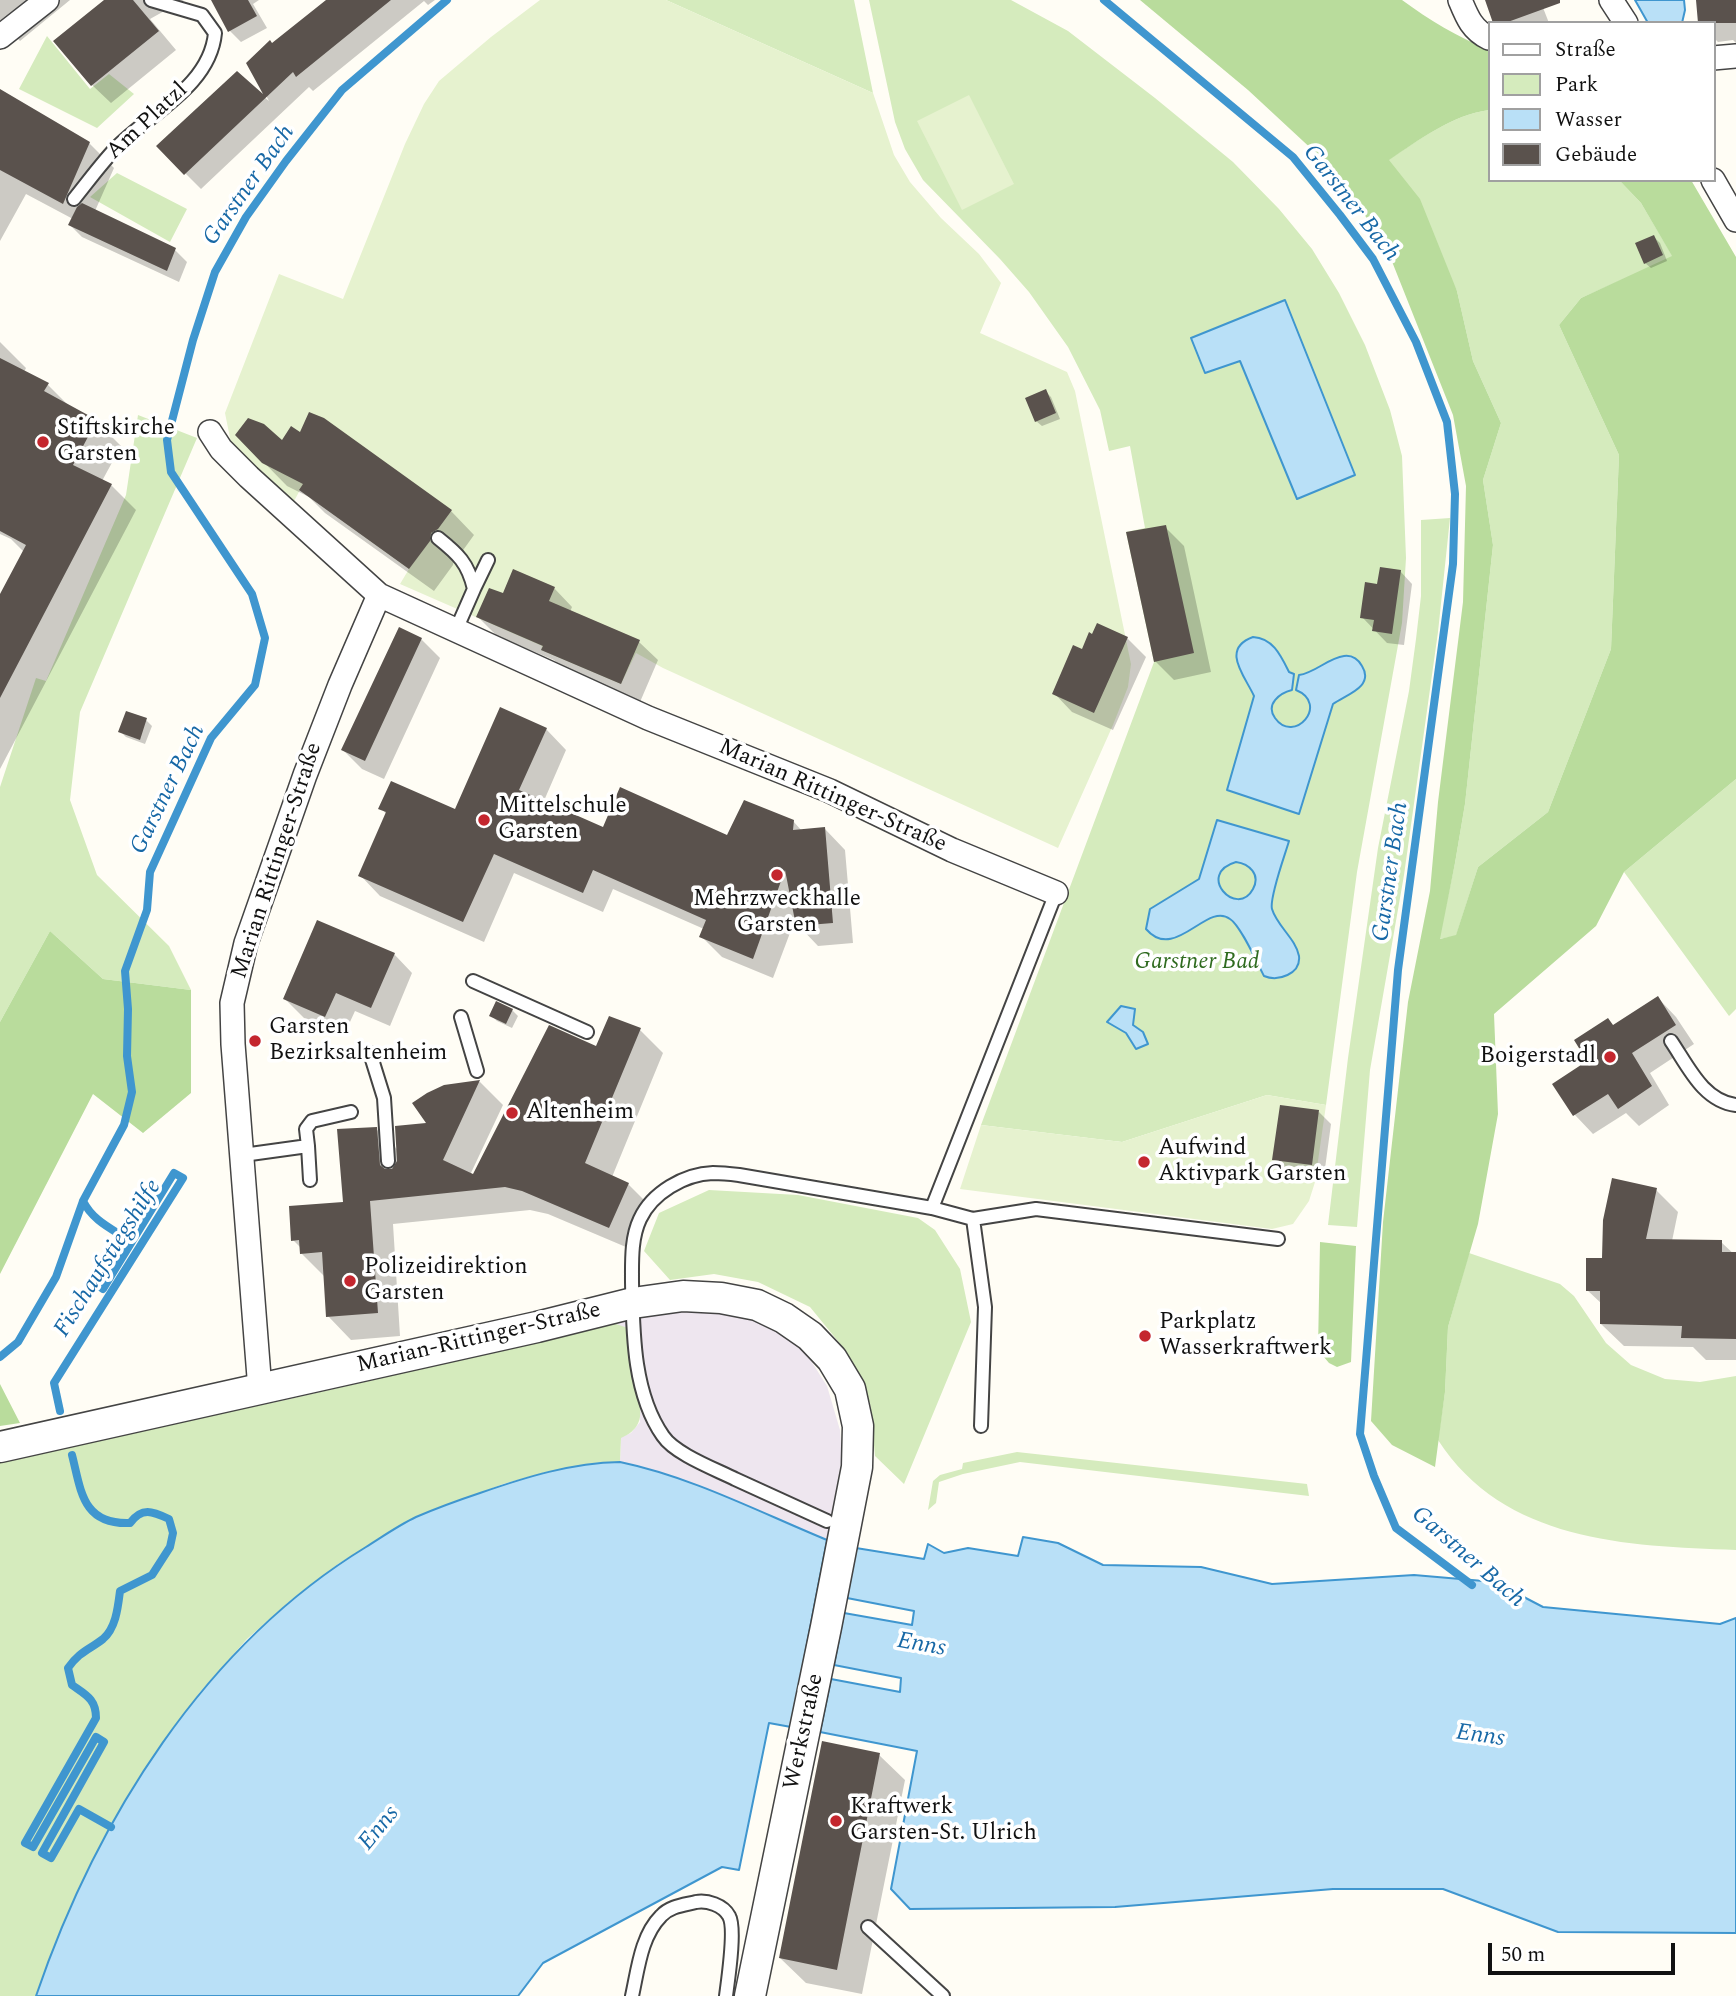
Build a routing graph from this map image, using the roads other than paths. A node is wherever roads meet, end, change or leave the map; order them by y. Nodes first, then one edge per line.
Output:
1 (47, 0) edge
2 (151, 0) edge
3 (1460, 0) edge
4 (1611, 0) edge
5 (1625, 21) edge
6 (0, 37) edge
7 (1488, 37) edge
8 (1736, 56) edge
9 (1715, 58) edge
10 (1714, 182) edge
11 (74, 199) dead end
12 (1736, 220) edge
13 (210, 432) dead end
14 (438, 538) dead end
15 (488, 560) dead end
16 (474, 589) junction
17 (379, 594) junction
18 (456, 630) junction
19 (1056, 894) joint
20 (473, 981) dead end
21 (461, 1017) dead end
22 (587, 1032) dead end
23 (1671, 1041) dead end
24 (370, 1053) dead end
25 (477, 1071) dead end
26 (1736, 1105) edge
27 (351, 1112) dead end
28 (308, 1146) junction
29 (243, 1155) junction
30 (388, 1161) dead end
31 (310, 1180) dead end
32 (932, 1208) junction
33 (973, 1219) junction
34 (1278, 1239) dead end
35 (633, 1303) junction
36 (260, 1390) junction
37 (981, 1426) dead end
38 (0, 1447) edge
39 (857, 1467) joint
40 (827, 1521) dead end
41 (868, 1927) dead end
42 (632, 1996) edge
43 (726, 1996) edge
44 (750, 1996) edge
45 (943, 1996) edge

1 - 6 street
2 - 11 lane, Am Platzl
3 - 7 street
4 - 5 street
8 - 9 street
10 - 12 street
13 - 17 street, Marian Rittinger-Straße
14 - 16 lane
15 - 16 lane
16 - 18 lane
17 - 18 street, Marian Rittinger-Straße
17 - 29 street, Marian Rittinger-Straße
18 - 19 street, Marian Rittinger-Straße
19 - 32 lane
20 - 22 lane
21 - 25 lane
23 - 26 lane
24 - 30 lane
27 - 28 lane
28 - 29 lane
28 - 31 lane
29 - 36 street, Marian Rittinger-Straße
32 - 33 lane
32 - 35 lane
33 - 34 lane
33 - 37 lane
35 - 36 street, Marian-Rittinger-Straße
35 - 39 street, Marian-Rittinger-Straße
35 - 40 lane
36 - 38 street, Marian-Rittinger-Straße
39 - 44 street, Werkstraße
41 - 45 lane
42 - 43 lane

